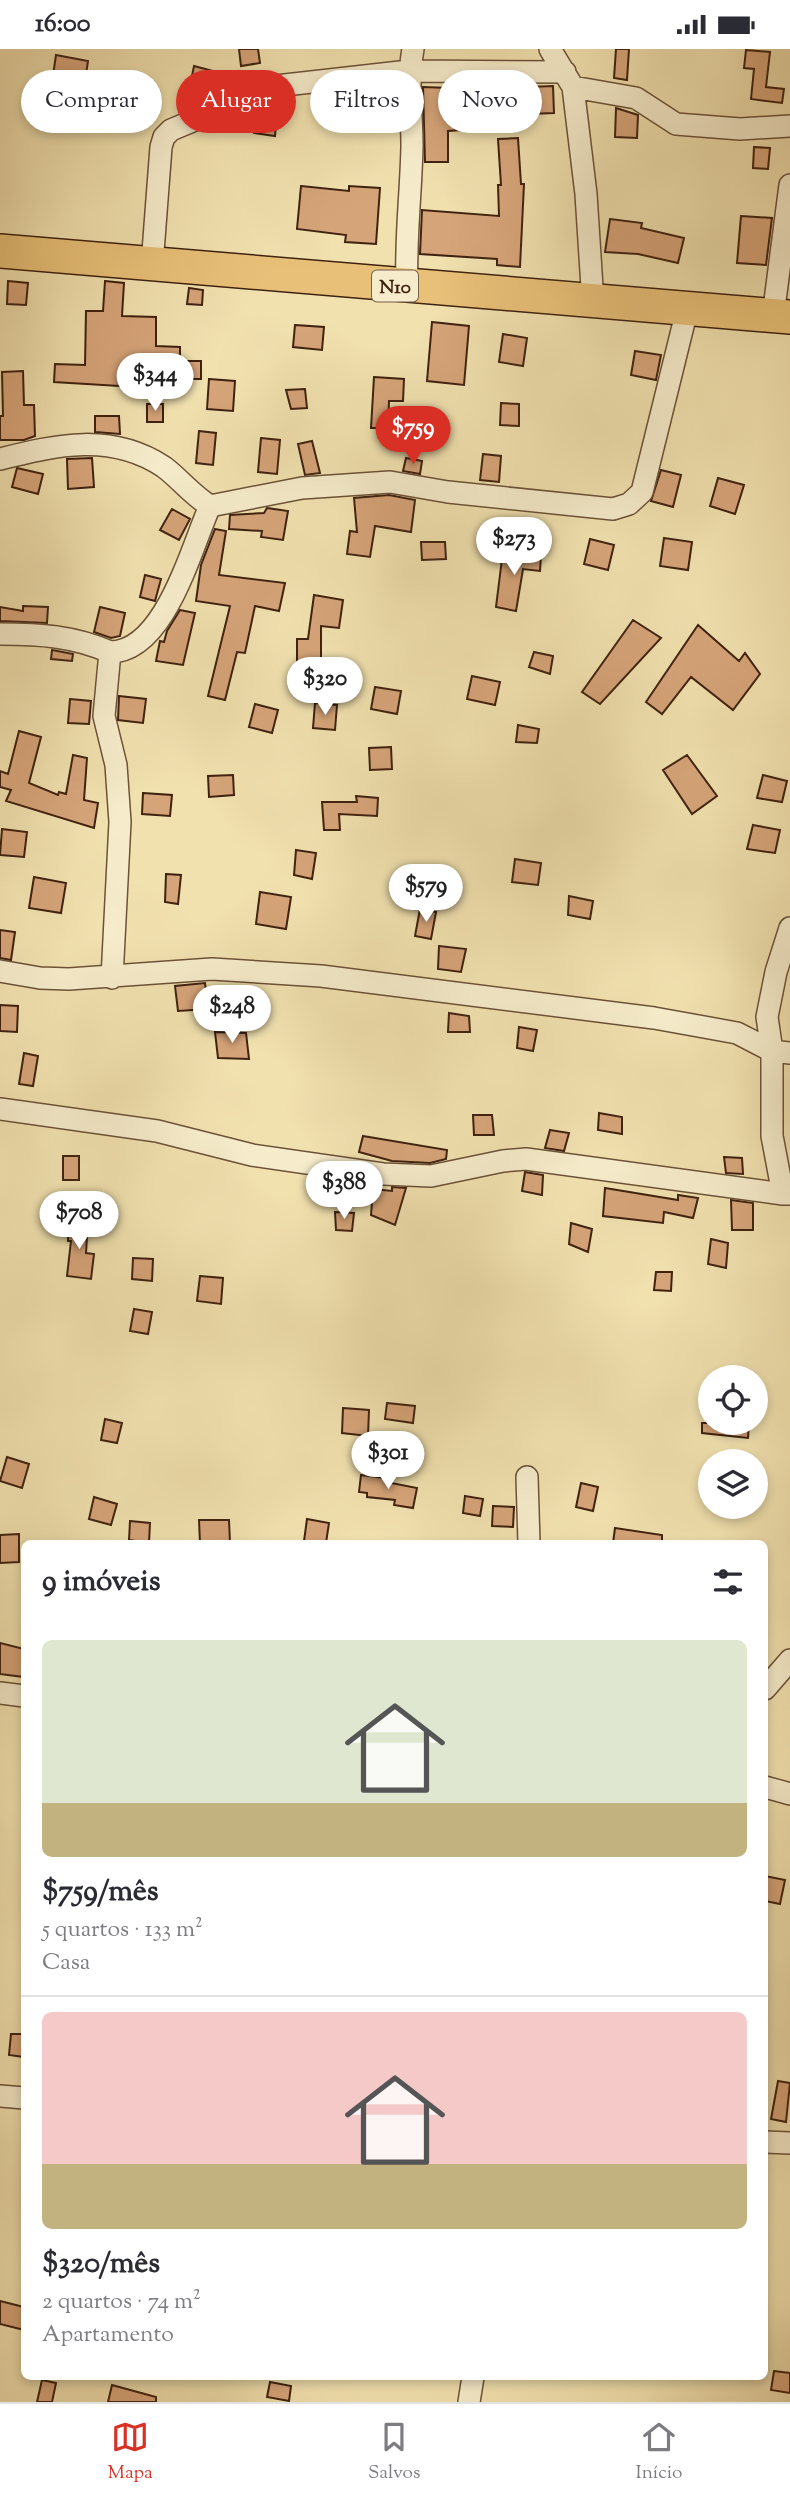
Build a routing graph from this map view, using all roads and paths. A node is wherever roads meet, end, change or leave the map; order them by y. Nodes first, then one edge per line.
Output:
1 (413, 49) edge
2 (550, 49) edge
3 (409, 70) edge
4 (424, 72) edge
5 (569, 79) junction
6 (310, 82) edge
7 (790, 126) edge
8 (412, 133) edge
9 (790, 185) edge
10 (0, 251) edge
11 (152, 265) junction
12 (407, 287) junction
13 (593, 303) junction
14 (687, 310) junction
15 (782, 317) edge
16 (0, 459) edge
17 (210, 506) junction
18 (0, 634) edge
19 (110, 652) junction
20 (790, 928) edge
21 (0, 971) edge
22 (112, 978) junction
23 (781, 1052) edge
24 (0, 1109) edge
25 (786, 1194) edge
26 (527, 1477) dead end
27 (529, 1540) edge
28 (790, 1660) edge
29 (768, 1686) edge
30 (0, 1693) edge
31 (21, 1696) edge
32 (768, 1788) edge
33 (790, 1794) edge
34 (0, 2096) edge
35 (21, 2098) edge
36 (768, 2142) edge
37 (790, 2143) edge
38 (473, 2380) edge
39 (469, 2402) edge

1 - 3 street
2 - 5 street
4 - 5 street
5 - 7 street
5 - 13 street
6 - 11 street
8 - 12 street
9 - 15 street
10 - 11 main road, N10
11 - 12 main road, N10
12 - 13 main road, N10
13 - 14 main road, N10
14 - 15 main road, N10
14 - 17 street
16 - 17 street
17 - 19 street
18 - 19 street
19 - 22 street
20 - 23 street
21 - 22 street
22 - 23 street
23 - 25 street
24 - 25 street
26 - 27 street
28 - 29 street
30 - 31 street
32 - 33 street
34 - 35 street
36 - 37 street
38 - 39 street

